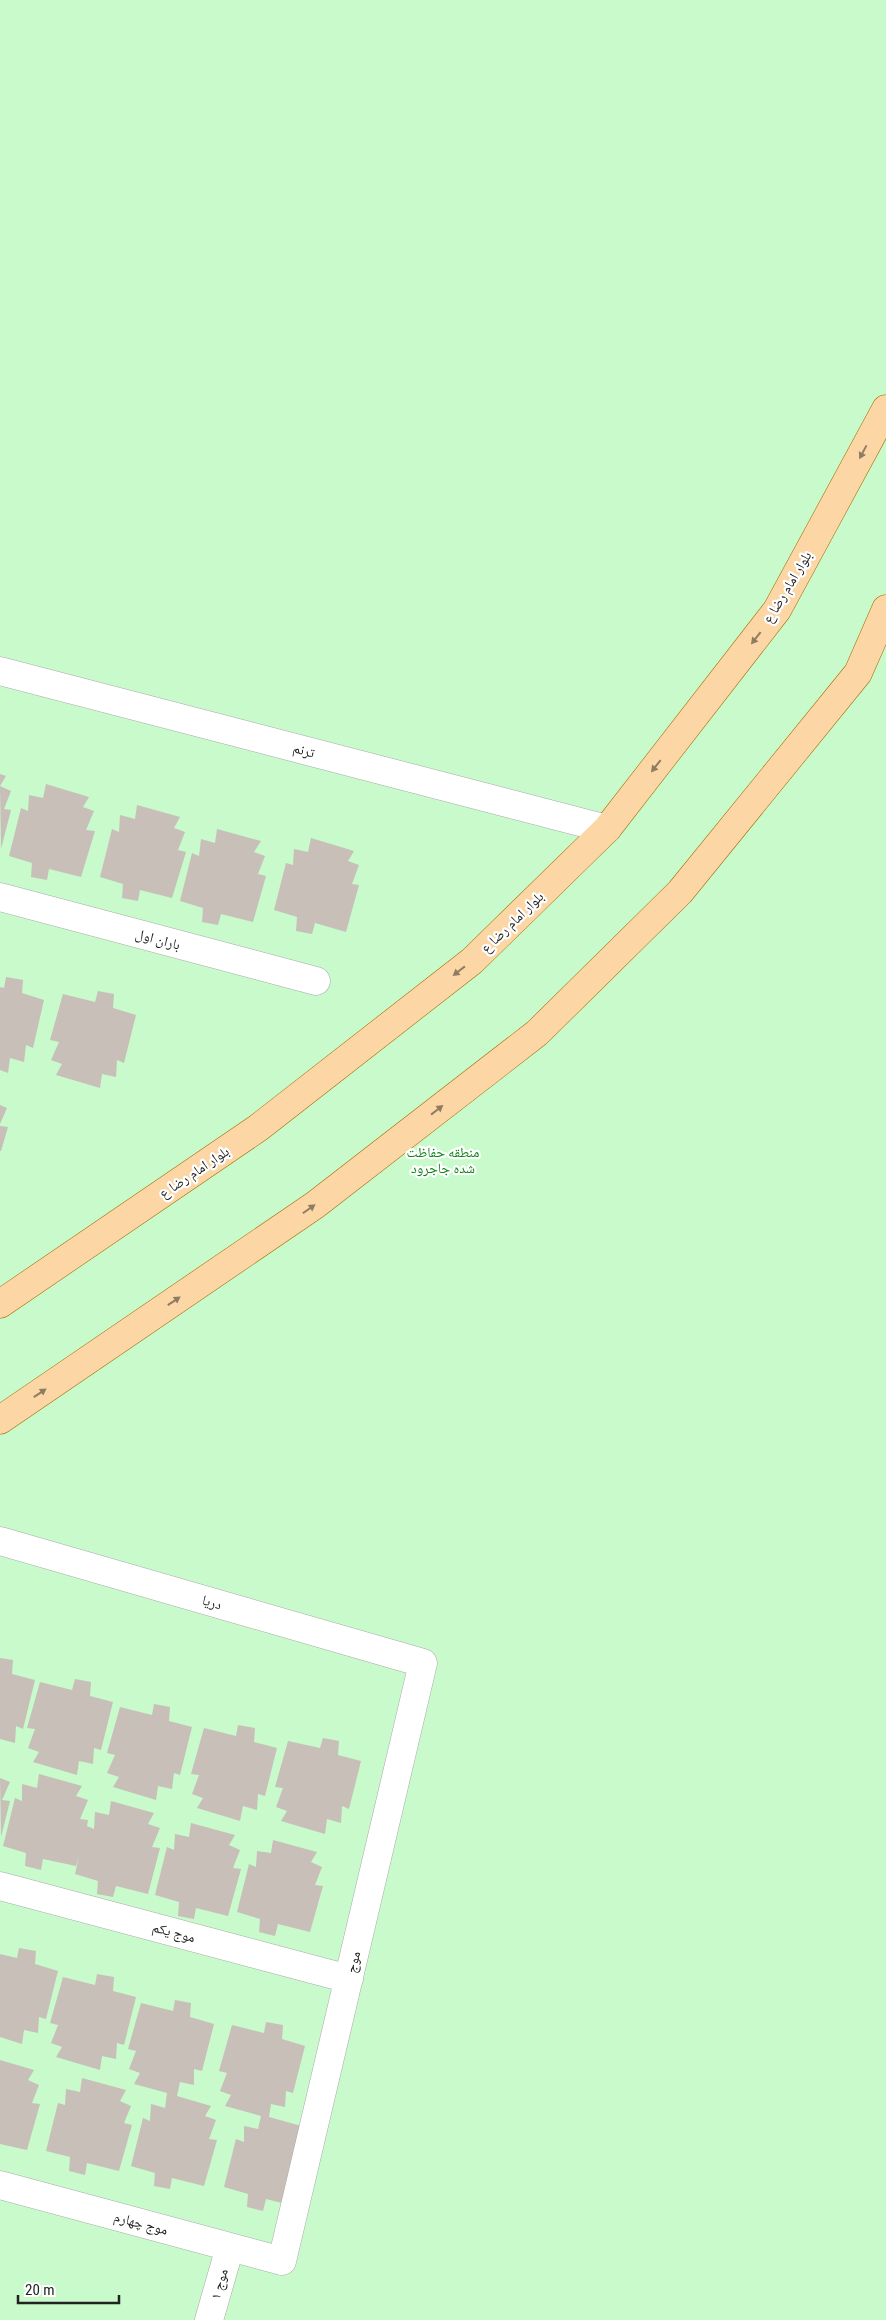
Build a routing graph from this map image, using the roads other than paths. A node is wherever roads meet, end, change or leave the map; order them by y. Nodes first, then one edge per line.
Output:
1 (886, 409) edge
2 (886, 609) edge
3 (0, 671) edge
4 (607, 829) junction
5 (0, 897) edge
6 (316, 981) dead end
7 (0, 1304) edge
8 (0, 1420) edge
9 (0, 1541) edge
10 (424, 1663) joint
11 (0, 1886) edge
12 (348, 1979) junction
13 (0, 2185) edge
14 (230, 2247) junction
15 (282, 2261) joint
16 (208, 2320) edge

1 -> 4 main road, بلوار امام رضا ع
8 -> 2 main road
3 - 4 street, ترنم
4 -> 7 main road, بلوار امام رضا ع
5 - 6 street, باران اول
9 - 10 street, دریا
10 - 12 street, موج
11 - 12 street, موج یکم
12 - 15 street, موج
13 - 14 street, موج چهارم
14 - 15 street, موج چهارم
14 - 16 street, موج ۱

